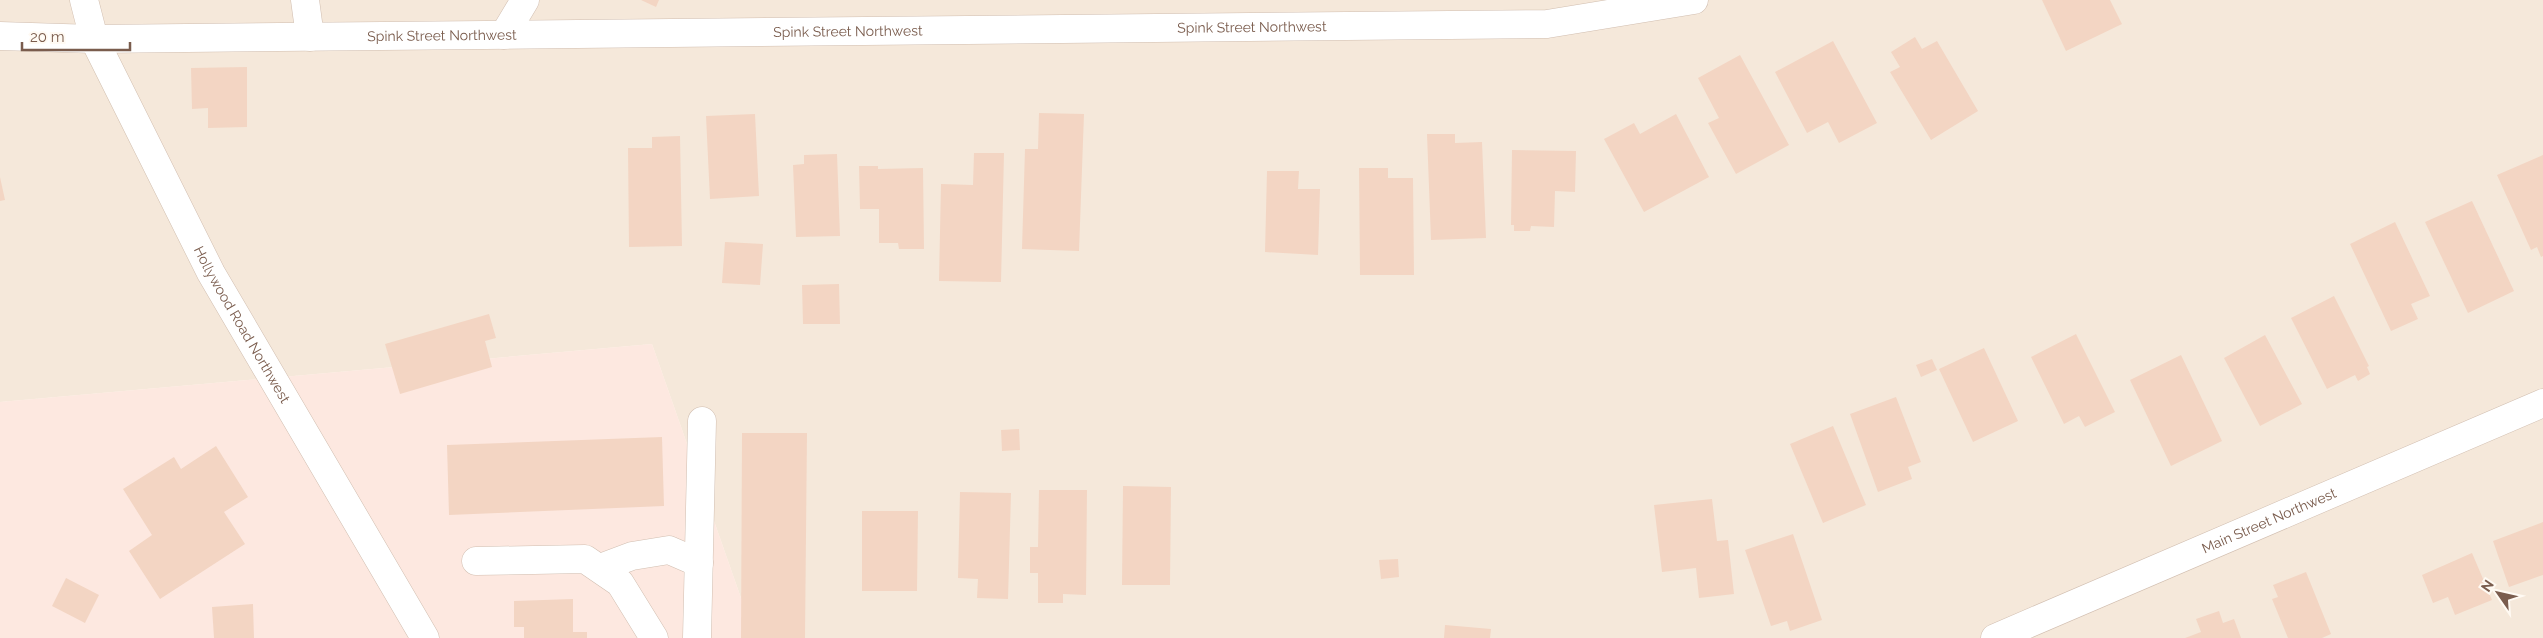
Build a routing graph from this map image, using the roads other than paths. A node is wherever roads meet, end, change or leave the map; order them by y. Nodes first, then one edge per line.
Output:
1 (84, 0) edge
2 (305, 0) edge
3 (525, 0) edge
4 (1694, 0) edge
5 (504, 35) junction
6 (0, 36) edge
7 (310, 37) junction
8 (94, 39) junction
9 (2543, 402) edge
10 (702, 422) dead end
11 (476, 561) dead end
12 (699, 563) junction
13 (600, 568) junction
14 (425, 638) edge
15 (654, 638) edge
16 (697, 638) edge
17 (1995, 638) edge

1 - 8 street, Hollywood Road Northwest
2 - 7 street
3 - 5 street
4 - 5 street, Spink Street Northwest
5 - 7 street, Spink Street Northwest
6 - 8 street, Spink Street Northwest
7 - 8 street, Spink Street Northwest
8 - 14 street, Hollywood Road Northwest
9 - 17 street, Main Street Northwest
10 - 12 street
11 - 13 street
12 - 13 street
12 - 16 street
13 - 15 street

